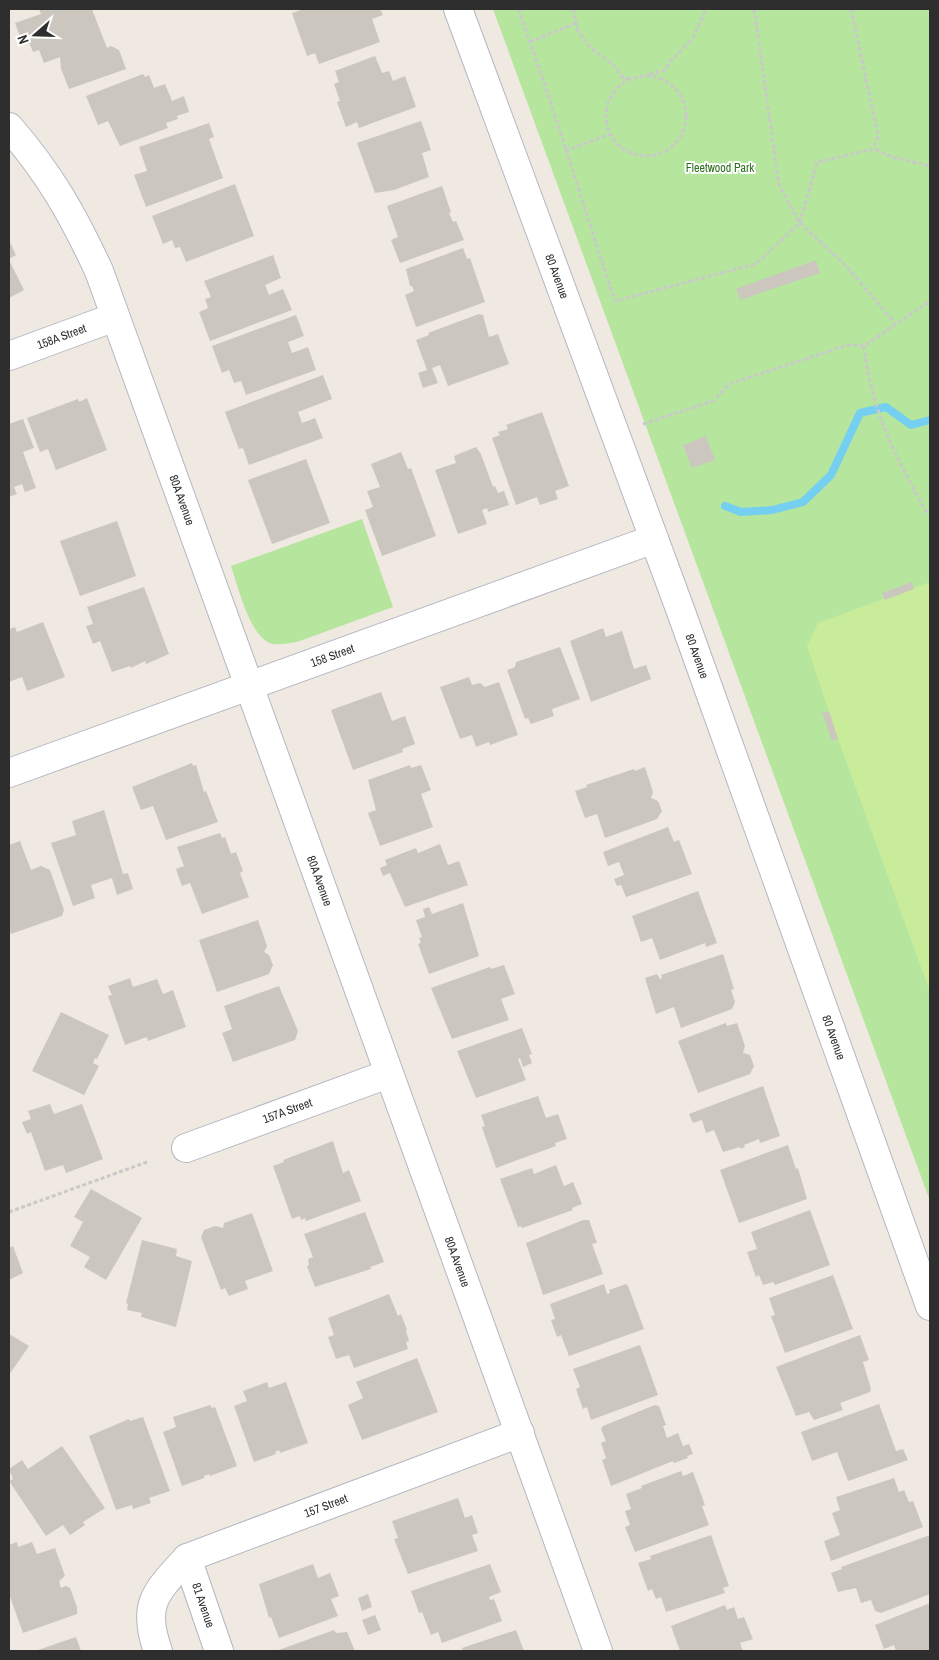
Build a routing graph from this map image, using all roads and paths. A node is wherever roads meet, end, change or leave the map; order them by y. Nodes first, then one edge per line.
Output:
1 (458, 9) edge
2 (518, 9) edge
3 (573, 9) edge
4 (706, 9) edge
5 (754, 9) edge
6 (851, 9) edge
7 (576, 23) junction
8 (530, 42) junction
9 (643, 75) junction
10 (630, 78) junction
11 (9, 127) edge
12 (610, 134) junction
13 (874, 148) junction
14 (565, 150) junction
15 (930, 166) edge
16 (800, 223) junction
17 (930, 300) edge
18 (115, 317) junction
19 (895, 323) junction
20 (864, 346) junction
21 (9, 356) edge
22 (643, 424) dead end
23 (927, 513) dead end
24 (654, 539) junction
25 (250, 685) junction
26 (9, 773) edge
27 (388, 1074) junction
28 (186, 1148) dead end
29 (147, 1162) dead end
30 (9, 1212) edge
31 (930, 1306) edge
32 (520, 1433) junction
33 (187, 1558) junction
34 (158, 1651) edge
35 (220, 1651) edge
36 (598, 1651) edge

1 - 24 street, 80 Avenue
2 - 8 path
3 - 7 path
4 - 9 path
5 - 16 path
6 - 13 path
7 - 8 path
7 - 10 path
8 - 14 path
9 - 10 path
9 - 12 path
10 - 12 path
11 - 18 street, 80A Avenue
12 - 14 path
13 - 15 path
13 - 16 path
14 - 16 path
16 - 19 path
17 - 19 path
18 - 21 street, 158A Street
18 - 25 street, 80A Avenue
19 - 20 path
20 - 22 path
20 - 23 path
24 - 25 street, 158 Street
24 - 31 street, 80 Avenue
25 - 26 street, 158 Street
25 - 27 street, 80A Avenue
27 - 28 street, 157A Street
27 - 32 street, 80A Avenue
29 - 30 path
32 - 33 street, 157 Street
32 - 36 street, 80A Avenue
33 - 34 street, 157 Street
33 - 35 street, 81 Avenue

